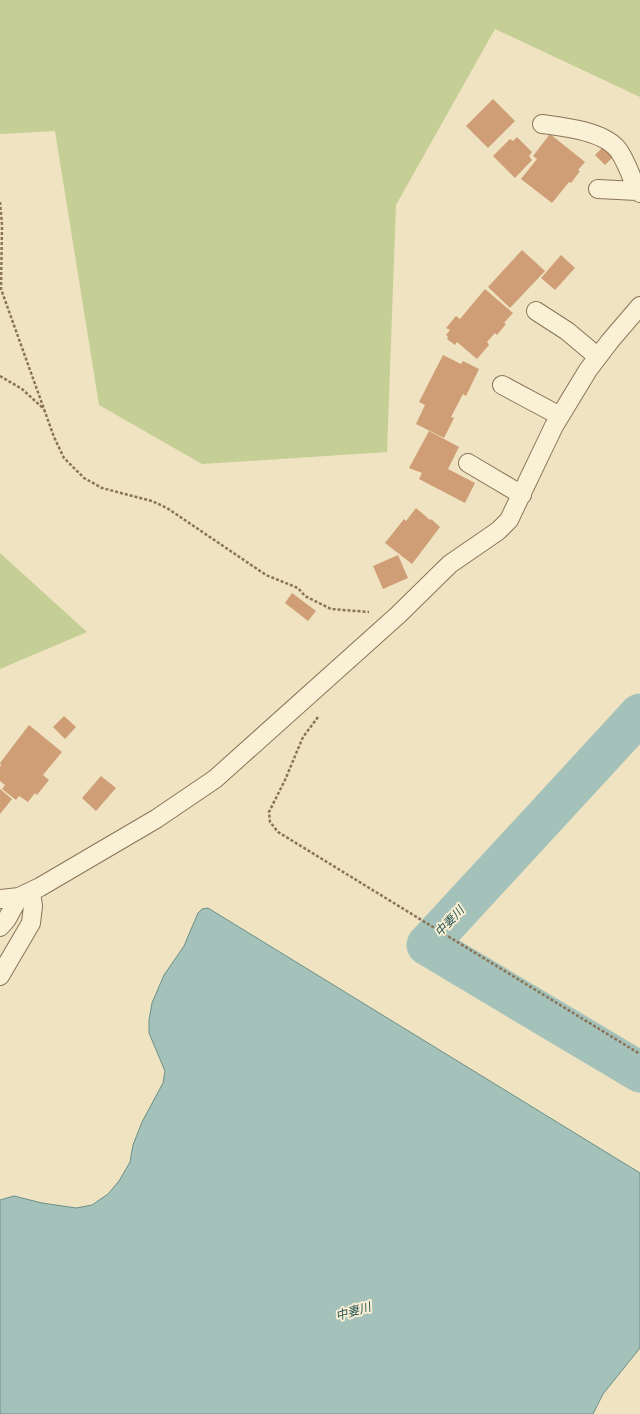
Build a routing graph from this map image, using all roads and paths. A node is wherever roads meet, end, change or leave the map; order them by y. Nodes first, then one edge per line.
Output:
1 (542, 124) dead end
2 (598, 189) dead end
3 (639, 192) edge
4 (0, 202) edge
5 (640, 306) edge
6 (536, 311) dead end
7 (598, 357) junction
8 (0, 376) edge
9 (502, 385) dead end
10 (44, 410) junction
11 (560, 416) junction
12 (468, 463) dead end
13 (522, 495) junction
14 (398, 615) junction
15 (320, 714) dead end
16 (25, 894) junction
17 (0, 899) edge
18 (0, 927) edge
19 (0, 976) edge
20 (640, 1054) edge

1 - 3 street
2 - 3 street
4 - 10 path
5 - 7 street
6 - 7 street
7 - 11 street
8 - 10 path
9 - 11 street
10 - 14 path
11 - 13 street
12 - 13 street
13 - 14 street
14 - 16 street
15 - 20 path
16 - 17 street
16 - 18 street
16 - 19 street

